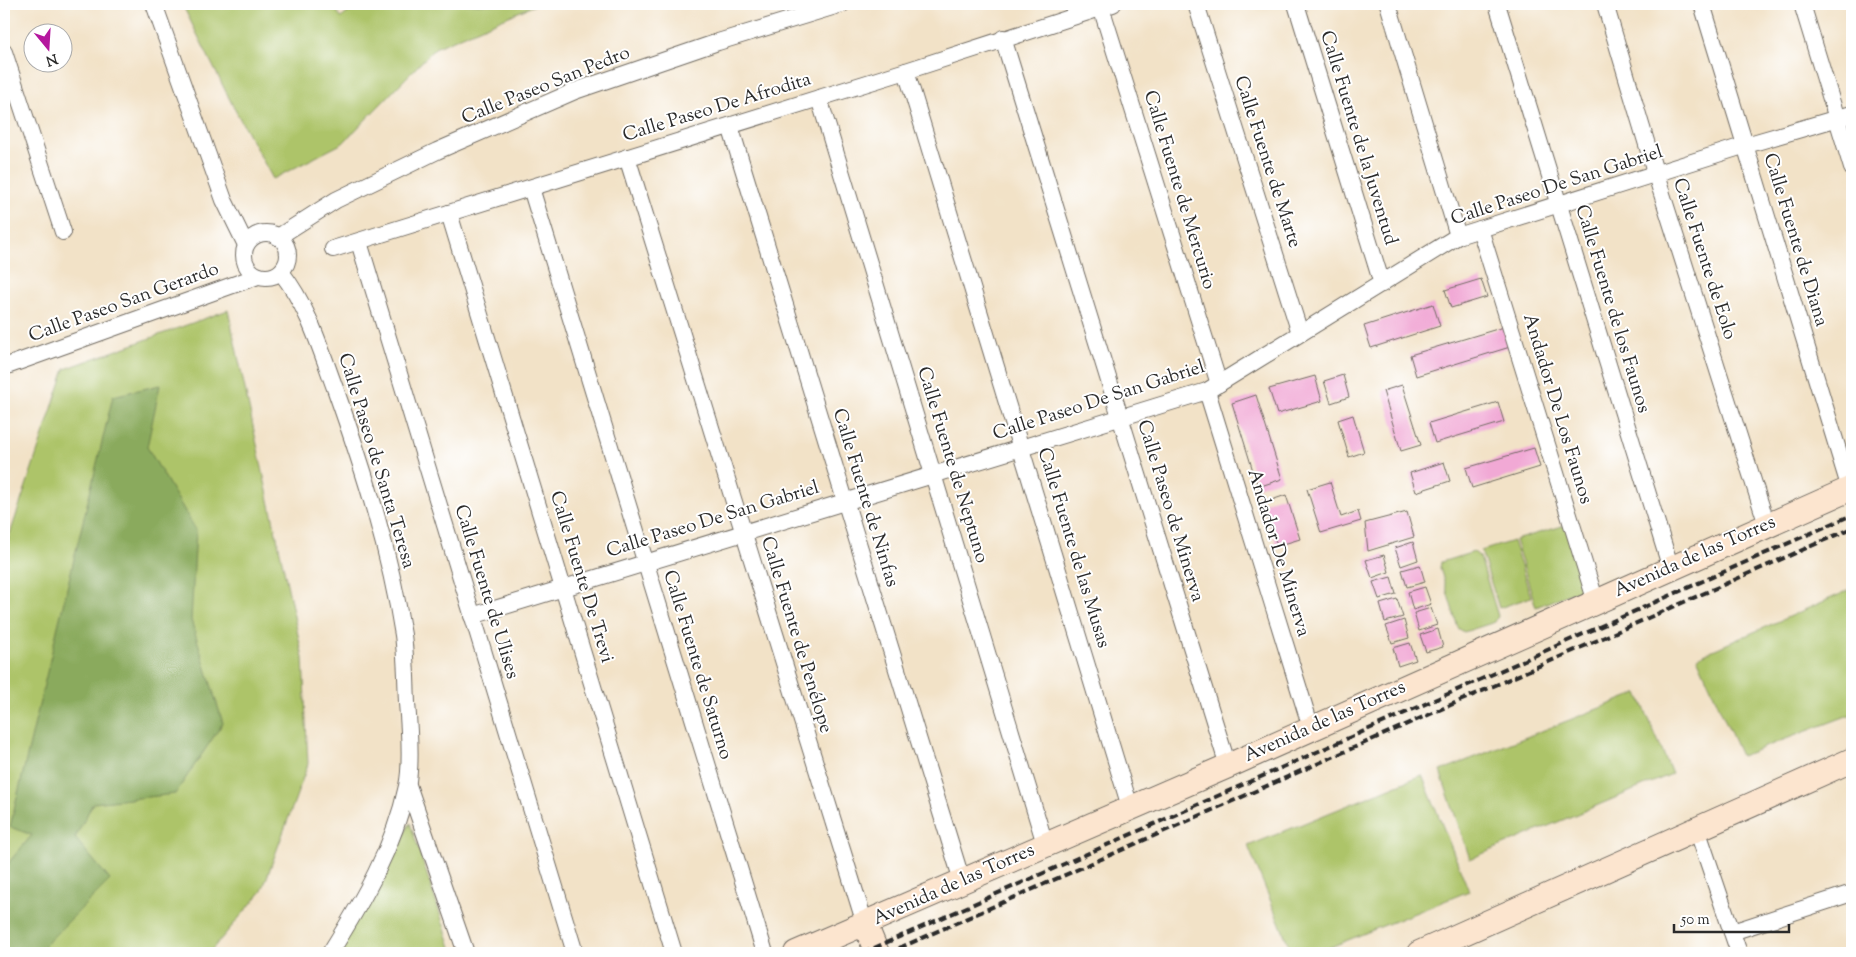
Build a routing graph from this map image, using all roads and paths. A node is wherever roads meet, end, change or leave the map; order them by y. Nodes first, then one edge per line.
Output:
1 (154, 4) edge
2 (842, 4) edge
3 (1196, 4) edge
4 (1296, 4) edge
5 (1388, 4) edge
6 (1497, 4) edge
7 (1605, 4) edge
8 (1702, 4) edge
9 (1802, 4) edge
10 (1107, 6) edge
11 (1003, 38) junction
12 (4, 52) edge
13 (906, 71) junction
14 (819, 98) junction
15 (1845, 117) edge
16 (730, 126) junction
17 (1746, 145) junction
18 (627, 157) junction
19 (1852, 168) edge
20 (1656, 175) junction
21 (531, 188) junction
22 (1559, 204) junction
23 (449, 213) junction
24 (1480, 229) junction
25 (63, 232) dead end
26 (1458, 236) junction
27 (278, 237) junction
28 (359, 242) junction
29 (246, 246) junction
30 (333, 249) dead end
31 (281, 272) junction
32 (258, 276) junction
33 (1382, 284) junction
34 (1300, 333) junction
35 (4, 367) edge
36 (1213, 387) junction
37 (1121, 418) junction
38 (1022, 447) junction
39 (933, 473) junction
40 (1851, 488) edge
41 (845, 500) junction
42 (1768, 525) junction
43 (744, 532) junction
44 (644, 562) junction
45 (1671, 569) junction
46 (563, 588) junction
47 (1596, 602) junction
48 (472, 616) junction
49 (1311, 728) junction
50 (1852, 760) edge
51 (1228, 766) junction
52 (408, 785) junction
53 (1130, 807) junction
54 (1697, 829) junction
55 (1045, 844) junction
56 (962, 881) junction
57 (1852, 893) edge
58 (865, 924) junction
59 (1732, 932) junction
60 (330, 953) edge
61 (466, 953) edge
62 (575, 953) edge
63 (674, 953) edge
64 (765, 953) edge
65 (796, 953) edge
66 (877, 953) edge
67 (1419, 953) edge
68 (1739, 953) edge

1 - 29 street
2 - 27 street, Calle Paseo San Pedro
3 - 34 street, Calle Fuente de Marte
4 - 33 street, Calle Fuente de la Juventud
5 - 26 street
6 - 22 street, Calle Fuente de los Faunos
7 - 20 street, Calle Fuente de Eolo
8 - 17 street, Calle Fuente de Diana
9 - 15 street
10 - 11 street, Calle Paseo De Afrodita
10 - 36 street, Calle Fuente de Mercurio
11 - 13 street, Calle Paseo De Afrodita
11 - 37 street, Calle Paseo de Minerva
12 - 25 street
13 - 14 street, Calle Paseo De Afrodita
13 - 38 street, Calle Fuente de las Musas
14 - 16 street, Calle Paseo De Afrodita
14 - 39 street, Calle Fuente de Neptuno
15 - 17 street, Calle Paseo De San Gabriel
15 - 19 street
16 - 18 street, Calle Paseo De Afrodita
16 - 41 street, Calle Fuente de Ninfas
17 - 20 street, Calle Paseo De San Gabriel
17 - 40 street, Calle Fuente de Diana
18 - 21 street, Calle Paseo De Afrodita
18 - 43 street, Calle Fuente de Penélope
20 - 22 street, Calle Paseo De San Gabriel
20 - 42 street, Calle Fuente de Eolo
21 - 23 street, Calle Paseo De Afrodita
21 - 44 street, Calle Fuente de Saturno
22 - 24 street, Calle Paseo De San Gabriel
22 - 45 street, Calle Fuente de los Faunos
23 - 28 street, Calle Paseo De Afrodita
23 - 46 street, Calle Fuente De Trevi
24 - 26 street, Calle Paseo De San Gabriel
24 - 47 street, Andador De Los Faunos
26 - 33 street, Calle Paseo De San Gabriel
27 - 29 street
27 - 31 street
28 - 30 street, Calle Paseo De Afrodita
28 - 48 street, Calle Fuente de Ulises
29 - 32 street
31 - 32 street
31 - 52 street, Calle Paseo de Santa Teresa
32 - 35 street, Calle Paseo San Gerardo
33 - 34 street, Calle Paseo De San Gabriel
34 - 36 street, Calle Paseo De San Gabriel
36 - 37 street, Calle Paseo De San Gabriel
36 - 49 street, Andador De Minerva
37 - 38 street, Calle Paseo De San Gabriel
37 - 51 street, Calle Paseo de Minerva
38 - 39 street, Calle Paseo De San Gabriel
38 - 53 street, Calle Fuente de las Musas
39 - 41 street, Calle Paseo De San Gabriel
39 - 55 street, Calle Fuente de Neptuno
40 - 42 main road, Avenida de las Torres
41 - 43 street, Calle Paseo De San Gabriel
41 - 56 street, Calle Fuente de Ninfas
42 - 45 main road, Avenida de las Torres
43 - 44 street, Calle Paseo De San Gabriel
43 - 58 street, Calle Fuente de Penélope
44 - 46 street, Calle Paseo De San Gabriel
44 - 64 street, Calle Fuente de Saturno
45 - 47 main road, Avenida de las Torres
46 - 48 street, Calle Paseo De San Gabriel
46 - 63 street, Calle Fuente De Trevi
47 - 49 main road, Avenida de las Torres
48 - 62 street, Calle Fuente de Ulises
49 - 51 main road, Avenida de las Torres
50 - 54 main road
51 - 53 main road, Avenida de las Torres
52 - 60 street, Calle Paseo de Santa Teresa
52 - 61 street
53 - 55 main road, Avenida de las Torres
54 - 59 street
54 - 67 main road
55 - 56 main road, Avenida de las Torres
56 - 58 main road, Avenida de las Torres
57 - 59 street
58 - 65 main road, Avenida de las Torres
58 - 66 main road
59 - 68 street

